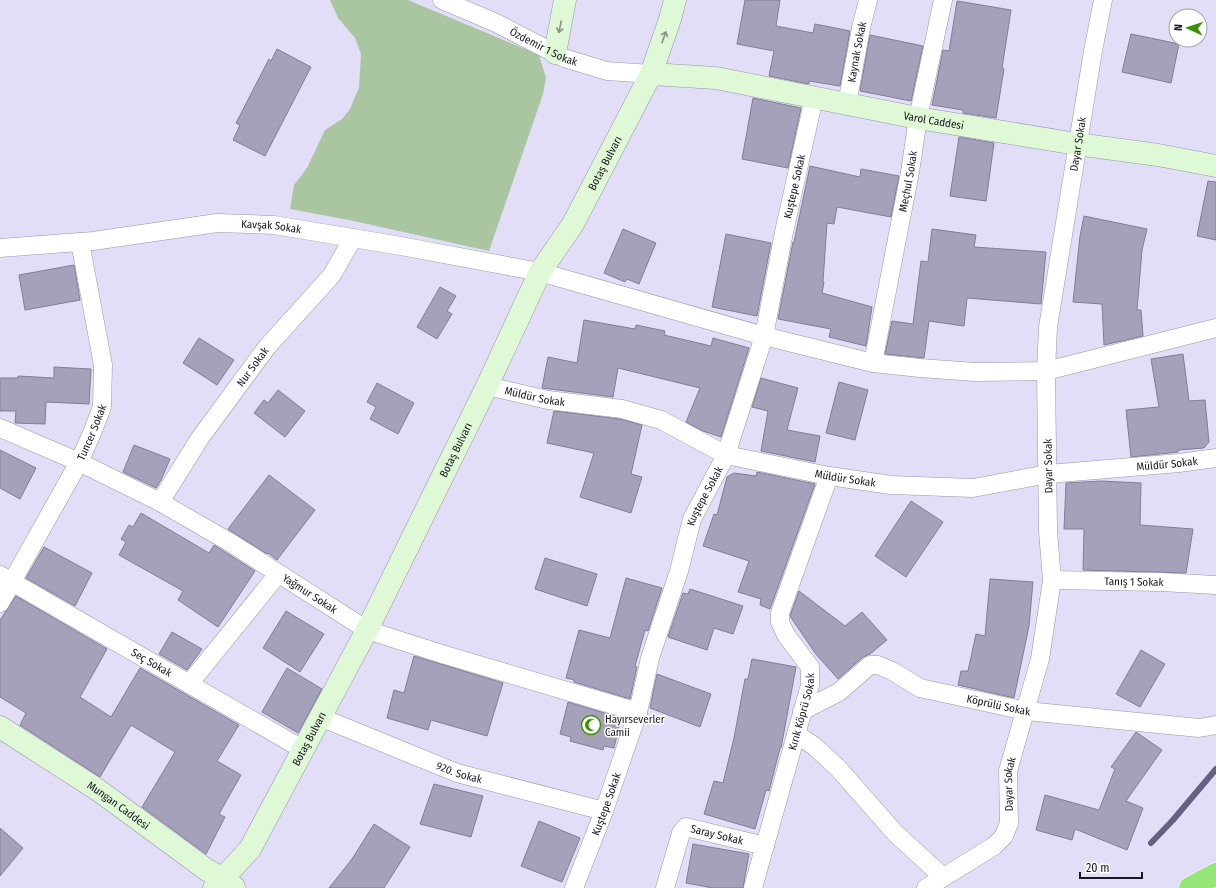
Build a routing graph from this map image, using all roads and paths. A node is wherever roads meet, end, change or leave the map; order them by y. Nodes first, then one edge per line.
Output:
1 (442, 0) edge
2 (565, 0) edge
3 (675, 0) edge
4 (868, 0) edge
5 (943, 0) edge
6 (1103, 0) edge
7 (555, 53) junction
8 (651, 74) junction
9 (814, 98) junction
10 (847, 104) junction
11 (918, 118) junction
12 (1077, 144) junction
13 (1216, 166) edge
14 (353, 238) junction
15 (80, 242) junction
16 (0, 248) edge
17 (540, 272) junction
18 (1216, 328) edge
19 (764, 336) junction
20 (873, 363) junction
21 (1046, 371) junction
22 (487, 386) junction
23 (0, 428) edge
24 (726, 455) junction
25 (1216, 458) edge
26 (79, 462) junction
27 (1048, 474) junction
28 (829, 476) junction
29 (160, 502) junction
30 (278, 574) junction
31 (6, 578) edge
32 (1052, 580) junction
33 (1216, 585) edge
34 (0, 603) edge
35 (367, 630) junction
36 (189, 684) junction
37 (802, 711) junction
38 (1026, 711) junction
39 (638, 712) junction
40 (320, 718) junction
41 (1216, 725) edge
42 (0, 727) edge
43 (796, 734) junction
44 (304, 750) junction
45 (604, 811) junction
46 (765, 846) junction
47 (1216, 874) edge
48 (943, 878) junction
49 (224, 885) edge
50 (574, 888) edge
51 (666, 888) edge
52 (753, 888) edge
53 (926, 888) edge
54 (1190, 888) edge

1 - 7 street, Özdemir 1 Sokak
2 -> 7 street
8 -> 3 street, Botaş Bulvarı
4 - 10 street, Kaynak Sokak
5 - 11 street, Meçhul Sokak
6 - 12 street, Dayar Sokak
7 - 8 street, Özdemir 1 Sokak
8 - 9 street, Varol Caddesi
8 - 17 street, Botaş Bulvarı
9 - 10 street, Varol Caddesi
9 - 19 street, Kuştepe Sokak
10 - 11 street, Varol Caddesi
11 - 12 street, Varol Caddesi
11 - 20 street, Meçhul Sokak
12 - 13 street, Varol Caddesi
12 - 21 street, Dayar Sokak
14 - 15 street, Kavşak Sokak
14 - 17 street, Kavşak Sokak
14 - 29 street, Nur Sokak
15 - 16 street, Kavşak Sokak
15 - 26 street, Tuncer Sokak
17 - 19 street, Kavşak Sokak
17 - 22 street, Botaş Bulvarı
18 - 21 street, Kavşak Sokak
19 - 20 street, Kavşak Sokak
19 - 24 street, Kuştepe Sokak
20 - 21 street, Kavşak Sokak
21 - 27 street, Dayar Sokak
22 - 24 street, Müldür Sokak
22 - 35 street, Botaş Bulvarı
23 - 26 street, Yağmur Sokak
24 - 28 street, Müldür Sokak
24 - 39 street, Kuştepe Sokak
25 - 27 street, Müldür Sokak
26 - 29 street, Yağmur Sokak
26 - 31 street, Tuncer Sokak
27 - 28 street, Müldür Sokak
27 - 32 street, Dayar Sokak
28 - 37 street, Kırık Köprü Sokak
29 - 30 street, Yağmur Sokak
30 - 35 street, Yağmur Sokak
30 - 36 street
31 - 34 street, Tuncer Sokak
31 - 36 street, Seç Sokak
32 - 33 street, Tanış 1 Sokak
32 - 38 street, Dayar Sokak
35 - 39 street, Yağmur Sokak
35 - 40 street, Botaş Bulvarı
36 - 44 street, Seç Sokak
37 - 38 street, Köprülü Sokak
37 - 43 street, Kırık Köprü Sokak
38 - 41 street, Köprülü Sokak
38 - 48 street, Dayar Sokak
39 - 45 street, Kuştepe Sokak
40 - 44 street, Botaş Bulvarı
40 - 45 street, 920. Sokak
42 - 49 street, Mungan Caddesi
43 - 46 street, Kırık Köprü Sokak
43 - 48 street
44 - 49 street, Botaş Bulvarı
45 - 50 street, Kuştepe Sokak
46 - 51 street, Saray Sokak
46 - 52 street, Kırık Köprü Sokak
47 - 54 highway
48 - 53 street, Dayar Sokak

